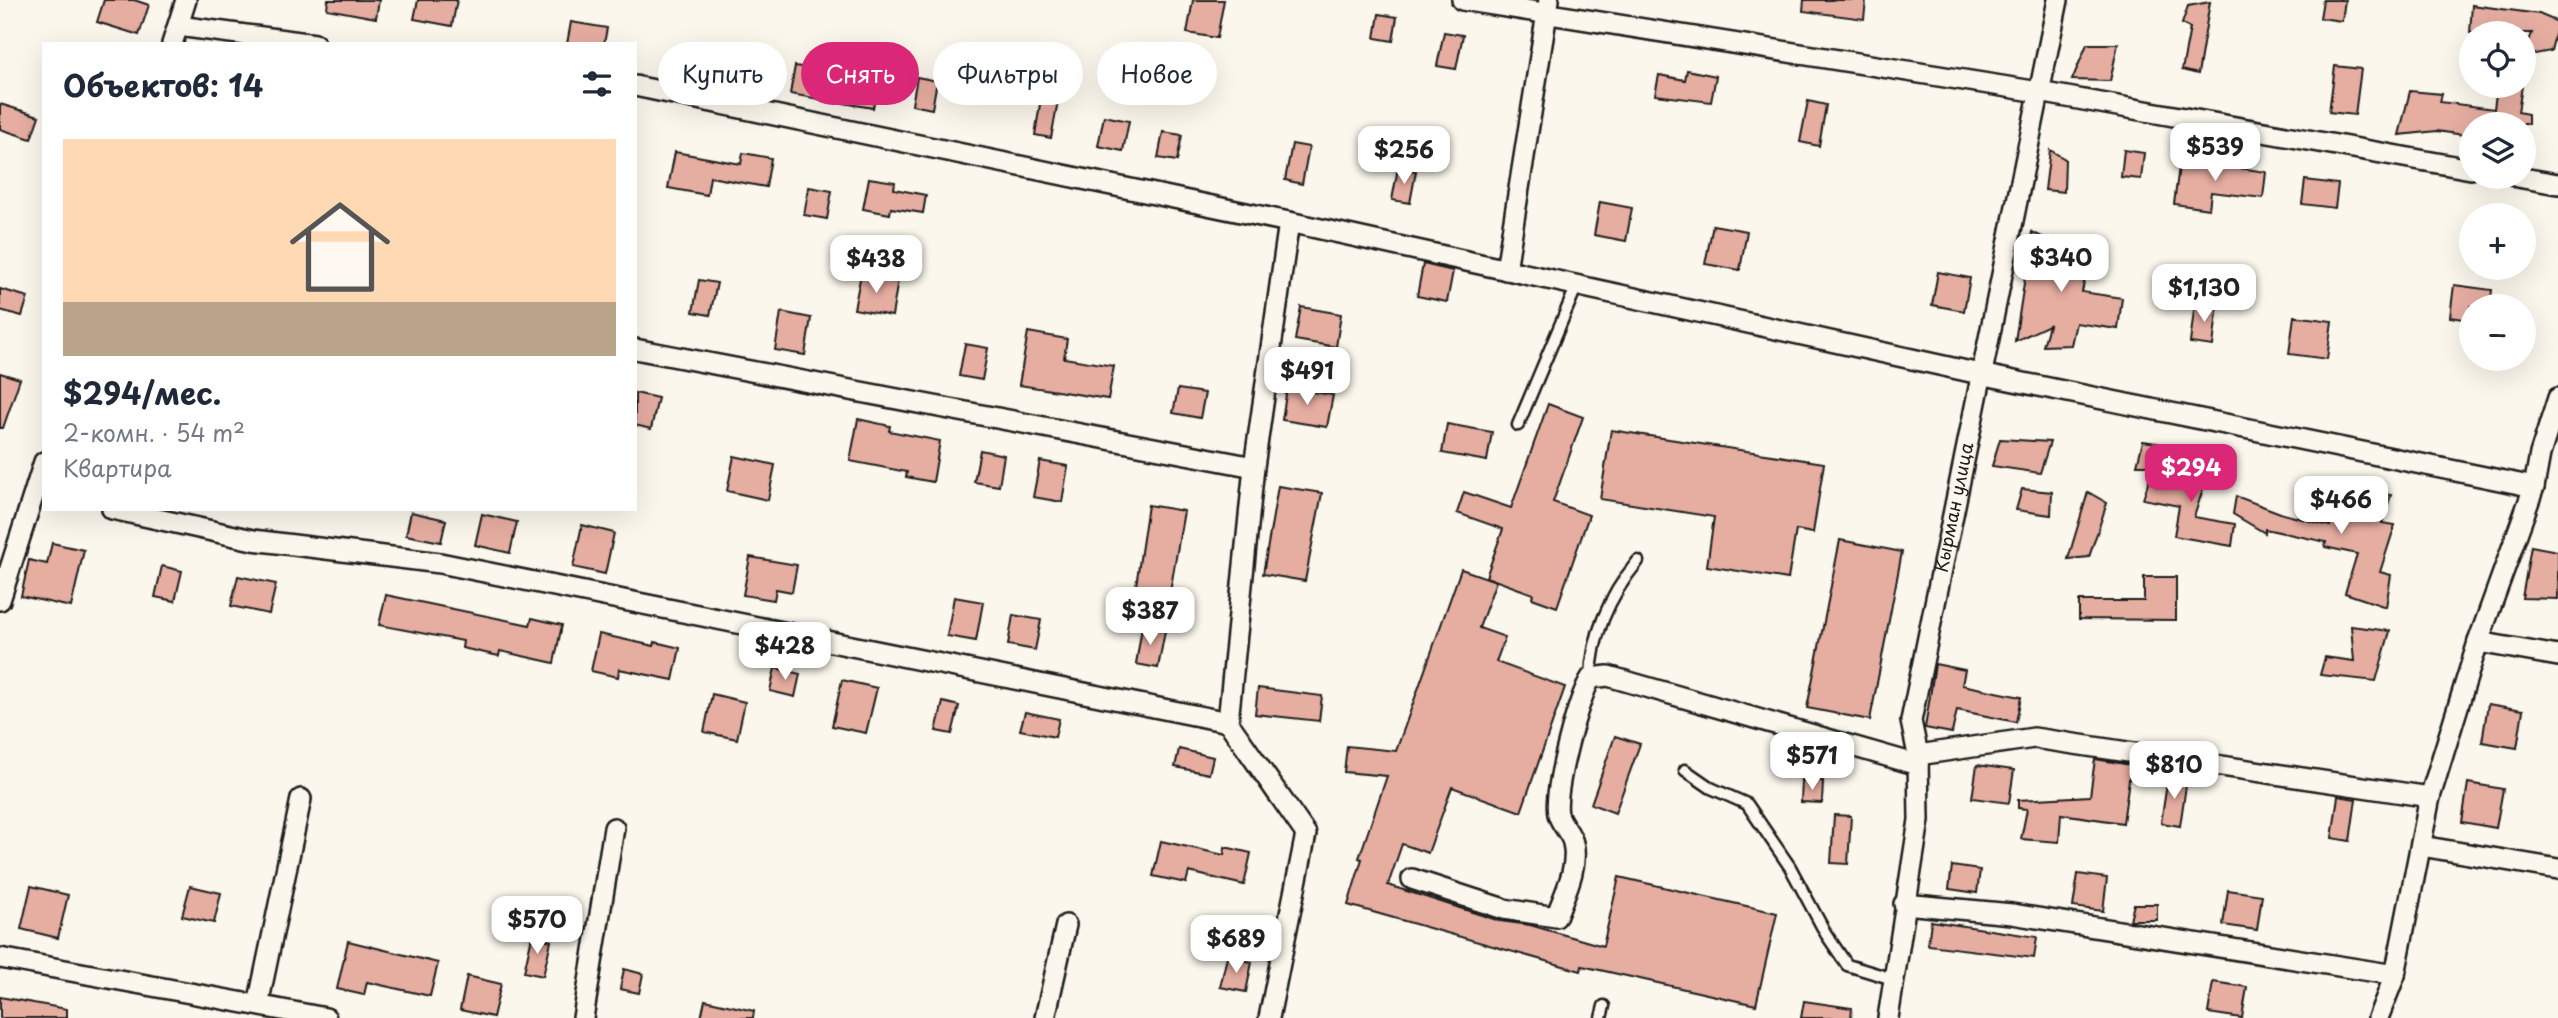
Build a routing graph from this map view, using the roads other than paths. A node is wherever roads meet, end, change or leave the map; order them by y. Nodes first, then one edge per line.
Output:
1 (186, 0) edge
2 (1462, 0) edge
3 (2058, 0) edge
4 (1548, 8) edge
5 (175, 35) edge
6 (284, 42) edge
7 (637, 86) edge
8 (2039, 92) junction
9 (2459, 167) edge
10 (2536, 180) edge
11 (2558, 184) edge
12 (1289, 222) junction
13 (1506, 270) junction
14 (1577, 285) junction
15 (637, 349) edge
16 (1980, 374) junction
17 (2558, 398) edge
18 (1518, 425) dead end
19 (2549, 455) edge
20 (1254, 467) junction
21 (42, 474) edge
22 (2534, 487) junction
23 (39, 493) edge
24 (121, 511) edge
25 (1638, 561) dead end
26 (0, 600) edge
27 (2479, 642) junction
28 (2558, 656) edge
29 (1591, 678) junction
30 (1228, 722) junction
31 (1918, 760) junction
32 (1685, 770) dead end
33 (2430, 797) junction
34 (301, 799) dead end
35 (614, 828) dead end
36 (2421, 846) junction
37 (2558, 869) edge
38 (1412, 879) dead end
39 (1904, 904) junction
40 (1066, 925) dead end
41 (0, 958) edge
42 (2395, 975) junction
43 (1893, 979) junction
44 (258, 1005) junction
45 (1604, 1006) dead end
46 (326, 1018) edge
47 (583, 1018) edge
48 (1045, 1018) edge
49 (1269, 1018) edge
50 (1601, 1018) edge
51 (1888, 1018) edge
52 (2378, 1018) edge

1 - 5 street
2 - 4 street
3 - 8 street, Кырман улица
4 - 8 street
4 - 13 street
5 - 6 street
7 - 12 street
8 - 9 street
8 - 16 street, Кырман улица
10 - 11 street
12 - 13 street
12 - 20 street
13 - 14 street
14 - 16 street
14 - 18 lane
15 - 20 street
16 - 22 street
16 - 31 street, Кырман улица
17 - 19 street
19 - 22 street
20 - 30 street
21 - 23 street
22 - 27 street
23 - 26 street
24 - 30 street
25 - 29 lane
27 - 28 street
27 - 33 street
29 - 31 street
29 - 38 street
30 - 49 street
31 - 33 street
31 - 39 street, Кырман улица
32 - 43 lane
33 - 36 street
34 - 44 street
35 - 47 street
36 - 37 street
36 - 42 street
39 - 42 street
39 - 43 street, Кырман улица
40 - 48 street
41 - 44 street
42 - 52 street
43 - 51 street, Кырман улица
44 - 46 street
45 - 50 lane

